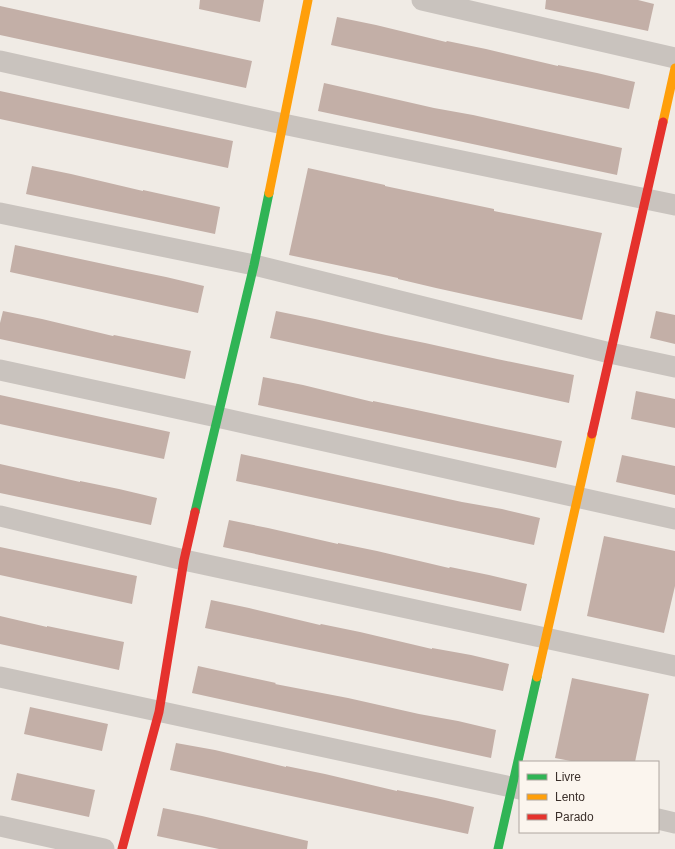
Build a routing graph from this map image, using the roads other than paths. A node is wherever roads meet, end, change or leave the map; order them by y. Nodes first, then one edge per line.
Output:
1 (308, 0) edge
2 (422, 0) edge
3 (675, 58) edge
4 (0, 61) edge
5 (675, 68) edge
6 (283, 124) junction
7 (646, 198) junction
8 (675, 205) edge
9 (0, 213) edge
10 (254, 265) junction
11 (610, 352) junction
12 (675, 367) edge
13 (0, 370) edge
14 (217, 417) junction
15 (577, 498) junction
16 (0, 516) edge
17 (675, 519) edge
18 (184, 560) junction
19 (546, 638) junction
20 (675, 666) edge
21 (0, 677) edge
22 (159, 712) junction
23 (521, 761) edge
24 (519, 773) edge
25 (516, 788) edge
26 (659, 819) edge
27 (675, 823) edge
28 (0, 826) edge
29 (104, 849) edge
30 (122, 849) edge
31 (498, 849) edge

1 - 6 street
2 - 3 street
4 - 6 street
5 - 7 street
6 - 7 street
6 - 10 street
7 - 8 street
7 - 11 street
9 - 10 street
10 - 11 street
10 - 14 street
11 - 12 street
11 - 15 street
13 - 14 street
14 - 15 street
14 - 18 street
15 - 17 street
15 - 19 street
16 - 18 street
18 - 19 street
18 - 22 street
19 - 20 street
19 - 23 street
21 - 22 street
22 - 25 street
22 - 30 street
24 - 25 street
25 - 31 street
26 - 27 street
28 - 29 street

